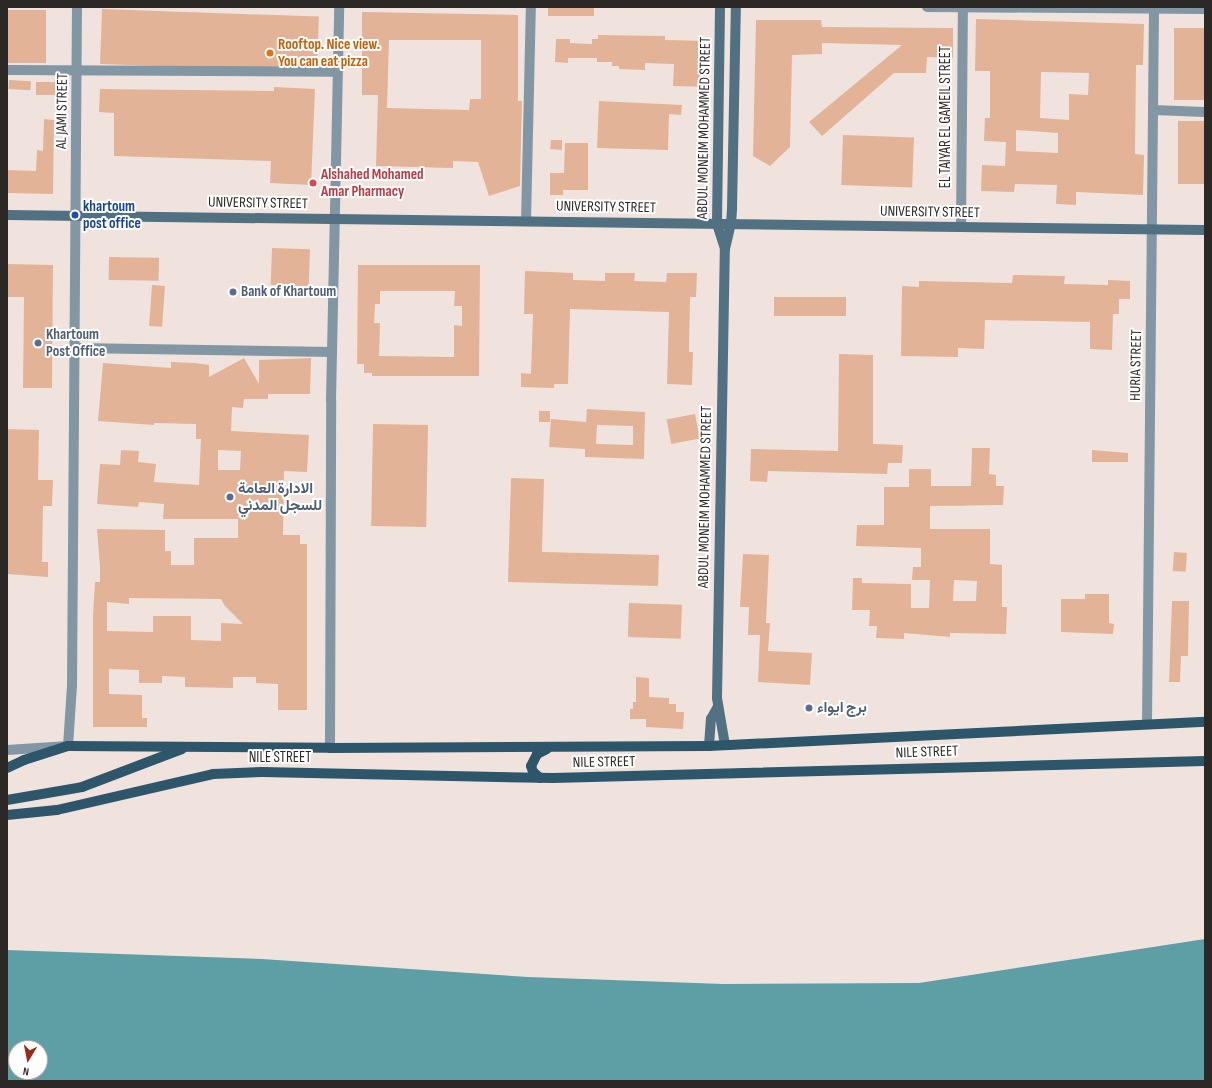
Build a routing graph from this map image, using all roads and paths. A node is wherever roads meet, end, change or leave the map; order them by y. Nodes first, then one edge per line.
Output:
1 (77, 7) edge
2 (338, 7) edge
3 (532, 7) edge
4 (720, 7) edge
5 (736, 7) edge
6 (927, 7) edge
7 (962, 7) edge
8 (1154, 8) edge
9 (1205, 9) edge
10 (7, 70) edge
11 (78, 70) junction
12 (337, 72) junction
13 (1153, 110) junction
14 (1205, 112) edge
15 (7, 215) edge
16 (75, 215) junction
17 (334, 218) junction
18 (526, 221) junction
19 (717, 224) junction
20 (731, 224) junction
21 (961, 227) junction
22 (1152, 230) junction
23 (1205, 230) edge
24 (725, 249) junction
25 (76, 348) junction
26 (332, 352) junction
27 (717, 708) junction
28 (1205, 722) edge
29 (1147, 724) junction
30 (725, 745) junction
31 (68, 746) junction
32 (709, 746) junction
33 (190, 747) junction
34 (330, 748) junction
35 (549, 748) junction
36 (7, 750) edge
37 (1205, 761) edge
38 (7, 768) edge
39 (540, 778) junction
40 (7, 800) edge
41 (7, 815) edge

1 - 11 street, AL JAMI STREET
2 - 12 street
3 - 18 street
4 - 19 main road, ABDUL MONEIM MOHAMMED STREET
5 - 20 main road, ABDUL MONEIM MOHAMMED STREET
6 - 7 street
7 - 8 street
7 - 21 street, EL TAIYAR EL GAMEIL STREET
8 - 9 street
8 - 13 street, HURIA STREET
10 - 11 street
11 - 12 street
11 - 16 street, AL JAMI STREET
12 - 17 street
13 - 14 street
13 - 22 street, HURIA STREET
15 - 16 main road, UNIVERSITY STREET
16 - 17 main road, UNIVERSITY STREET
16 - 25 street, AL JAMI STREET
17 - 18 main road, UNIVERSITY STREET
17 - 26 street
18 - 19 main road, UNIVERSITY STREET
19 - 20 main road, UNIVERSITY STREET
19 - 24 main road, ABDUL MONEIM MOHAMMED STREET
20 - 21 main road, UNIVERSITY STREET
20 - 24 main road, ABDUL MONEIM MOHAMMED STREET
21 - 22 main road, UNIVERSITY STREET
22 - 23 main road, UNIVERSITY STREET
22 - 29 street, HURIA STREET
24 - 27 main road, ABDUL MONEIM MOHAMMED STREET
25 - 26 street
25 - 31 street, AL JAMI STREET
26 - 34 street
27 - 30 main road, ABDUL MONEIM MOHAMMED STREET
27 - 32 main road
28 - 29 main road, NILE STREET
29 - 30 main road, NILE STREET
30 - 32 main road, NILE STREET
31 - 33 main road, NILE STREET
31 - 36 street
31 - 38 main road, NILE STREET
32 - 35 main road, NILE STREET
33 - 34 main road, NILE STREET
33 - 40 main road
34 - 35 main road, NILE STREET
35 - 39 main road
37 - 39 main road, NILE STREET
39 - 41 main road, NILE STREET

